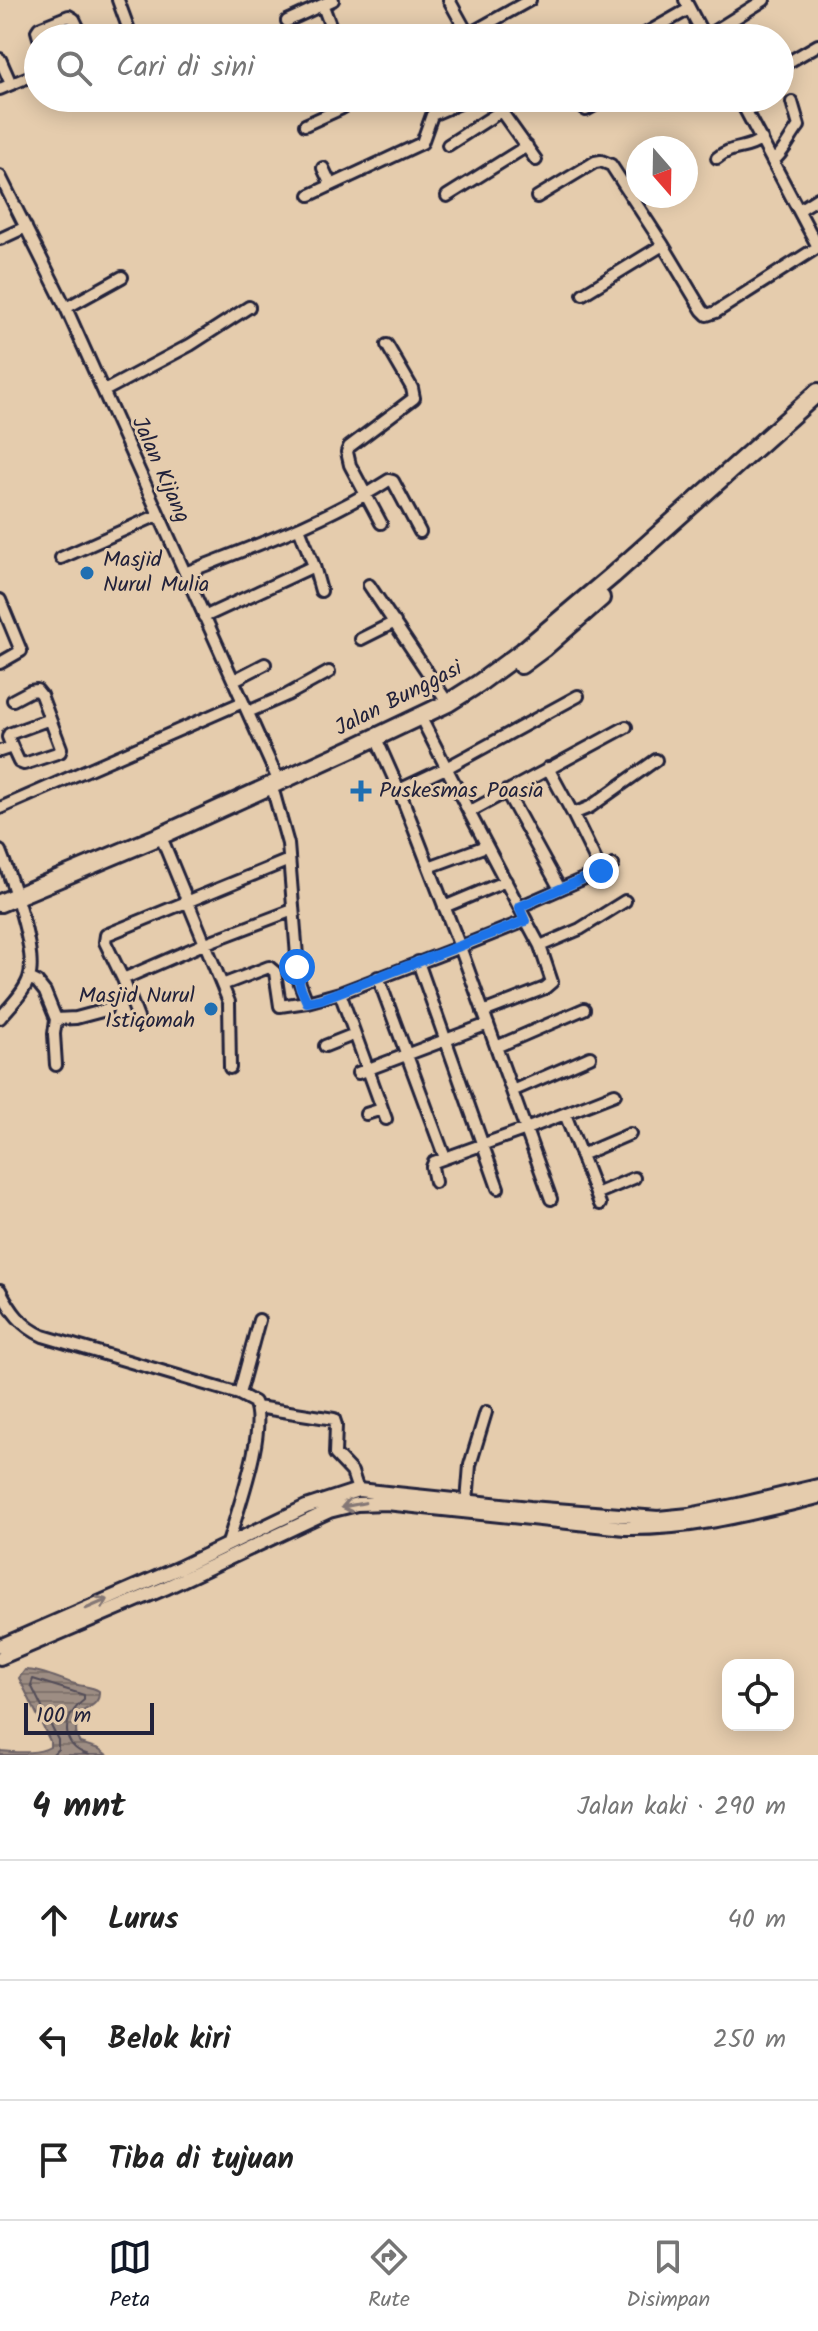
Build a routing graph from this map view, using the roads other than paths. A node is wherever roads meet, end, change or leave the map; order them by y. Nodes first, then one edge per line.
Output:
1 (118, 0) edge
2 (449, 0) edge
3 (530, 0) edge
4 (764, 0) edge
5 (328, 3) edge
6 (687, 4) edge
7 (287, 21) dead end
8 (49, 24) edge
9 (76, 24) edge
10 (127, 24) edge
11 (332, 24) edge
12 (460, 24) edge
13 (488, 24) edge
14 (658, 24) edge
15 (698, 24) edge
16 (727, 24) edge
17 (818, 45) edge
18 (0, 59) edge
19 (794, 59) edge
20 (24, 79) edge
21 (5, 86) edge
22 (794, 109) edge
23 (330, 112) edge
24 (439, 112) edge
25 (499, 112) edge
26 (502, 112) edge
27 (747, 112) edge
28 (305, 125) dead end
29 (762, 139) junction
30 (448, 145) dead end
31 (527, 146) junction
32 (717, 158) dead end
33 (536, 160) dead end
34 (773, 161) junction
35 (323, 168) dead end
36 (0, 176) edge
37 (331, 185) junction
38 (310, 195) dead end
39 (447, 196) dead end
40 (537, 197) dead end
41 (818, 198) edge
42 (799, 210) junction
43 (26, 227) junction
44 (0, 239) edge
45 (663, 245) junction
46 (818, 247) edge
47 (122, 277) dead end
48 (583, 294) dead end
49 (249, 307) dead end
50 (66, 308) junction
51 (387, 345) dead end
52 (104, 391) junction
53 (818, 392) edge
54 (818, 406) edge
55 (366, 496) junction
56 (158, 515) junction
57 (381, 523) dead end
58 (299, 528) junction
59 (420, 532) dead end
60 (61, 558) dead end
61 (314, 566) junction
62 (185, 573) junction
63 (617, 578) junction
64 (369, 585) dead end
65 (321, 591) dead end
66 (0, 600) edge
67 (204, 617) junction
68 (395, 622) junction
69 (547, 637) junction
70 (361, 639) dead end
71 (0, 663) edge
72 (265, 664) dead end
73 (329, 672) dead end
74 (234, 680) junction
75 (578, 696) dead end
76 (13, 700) dead end
77 (448, 703) junction
78 (245, 707) junction
79 (50, 719) junction
80 (424, 724) junction
81 (626, 727) dead end
82 (379, 745) junction
83 (12, 747) junction
84 (0, 751) edge
85 (352, 753) junction
86 (656, 760) dead end
87 (448, 767) junction
88 (548, 768) junction
89 (277, 788) junction
90 (399, 790) junction
91 (506, 791) junction
92 (0, 808) edge
93 (469, 812) junction
94 (573, 814) junction
95 (164, 844) junction
96 (486, 846) junction
97 (0, 851) edge
98 (289, 860) junction
99 (613, 865) dead end
100 (429, 867) junction
101 (601, 871) junction
102 (506, 881) junction
103 (560, 889) junction
104 (19, 900) junction
105 (188, 900) junction
106 (625, 901) dead end
107 (0, 903) edge
108 (444, 907) junction
109 (519, 907) junction
110 (293, 910) junction
111 (0, 912) edge
112 (525, 921) junction
113 (206, 943) junction
114 (540, 946) junction
115 (460, 947) junction
116 (418, 962) junction
117 (378, 977) junction
118 (29, 978) junction
119 (123, 979) junction
120 (222, 985) junction
121 (340, 993) junction
122 (307, 1002) junction
123 (584, 1009) dead end
124 (106, 1010) dead end
125 (483, 1012) junction
126 (0, 1018) edge
127 (138, 1018) dead end
128 (56, 1019) junction
129 (488, 1024) junction
130 (355, 1034) junction
131 (446, 1040) junction
132 (325, 1046) dead end
133 (496, 1047) junction
134 (408, 1054) junction
135 (590, 1057) dead end
136 (56, 1065) dead end
137 (230, 1068) dead end
138 (363, 1071) junction
139 (512, 1091) junction
140 (615, 1094) dead end
141 (366, 1114) dead end
142 (565, 1114) junction
143 (526, 1129) junction
144 (630, 1134) dead end
145 (483, 1145) junction
146 (581, 1155) junction
147 (445, 1158) junction
148 (634, 1178) dead end
149 (435, 1182) dead end
150 (498, 1188) dead end
151 (551, 1199) dead end
152 (0, 1290) edge
153 (259, 1320) dead end
154 (239, 1394) junction
155 (257, 1407) junction
156 (486, 1412) dead end
157 (818, 1486) edge
158 (358, 1490) junction
159 (818, 1497) edge
160 (467, 1502) junction
161 (228, 1544) junction
162 (182, 1573) junction
163 (0, 1646) edge
164 (0, 1658) edge

1 - 10 street
2 - 12 street
3 - 13 street
4 - 16 street
5 - 7 street
5 - 11 street
6 - 14 street
6 - 15 street
8 - 9 street
17 - 19 street
18 - 21 street
20 - 21 street
22 - 34 street
23 - 28 street
24 - 37 street
25 - 30 street
26 - 31 street
27 - 29 street
29 - 32 street
29 - 34 street
31 - 33 street
31 - 39 street
34 - 42 street
35 - 37 street
36 - 43 street, Jalan Kijang
37 - 38 street
40 - 45 street
41 - 42 street
42 - 46 street
43 - 44 street
43 - 50 street, Jalan Kijang
45 - 46 street
45 - 48 street
47 - 50 street
49 - 52 street
50 - 52 street, Jalan Kijang
51 - 55 street
52 - 56 street, Jalan Kijang
53 - 63 highway, Jalan Bunggasi
54 - 63 highway, Jalan Bunggasi
55 - 57 street
55 - 58 street
55 - 59 street
56 - 60 street
56 - 62 street, Jalan Kijang
58 - 61 street
58 - 62 street
61 - 65 street
61 - 67 street
62 - 67 street, Jalan Kijang
63 - 69 highway, Jalan Bunggasi
64 - 68 street
66 - 71 street
67 - 74 street, Jalan Kijang
68 - 70 street
68 - 77 street
69 - 77 highway, Jalan Bunggasi
69 - 80 highway, Jalan Bunggasi
72 - 74 street
73 - 78 street
74 - 78 street, Jalan Kijang
75 - 87 street
76 - 79 street
77 - 85 highway, Jalan Bunggasi
78 - 89 street, Jalan Kijang
78 - 92 street
79 - 83 street
79 - 83 street
80 - 82 highway, Jalan Bunggasi
80 - 87 street
81 - 88 street
82 - 85 highway, Jalan Bunggasi
82 - 90 street
83 - 84 street
85 - 89 highway, Jalan Bunggasi
86 - 94 street
87 - 90 street
87 - 93 street
88 - 91 street
88 - 94 street
89 - 95 highway, Jalan Bunggasi
89 - 98 street, Jalan Kijang
89 - 104 highway, Jalan Bunggasi
90 - 100 street
91 - 93 street
91 - 103 street
93 - 96 street
94 - 101 street
95 - 104 highway, Jalan Bunggasi
95 - 105 street
96 - 100 street
96 - 102 street
97 - 104 street
98 - 105 street
98 - 110 street, Jalan Kijang
99 - 101 street
100 - 108 street
101 - 103 street
102 - 108 street
102 - 109 street
103 - 109 street
104 - 107 highway
104 - 111 highway
104 - 118 street
105 - 113 street
105 - 119 street
106 - 114 street
108 - 115 street
109 - 112 street
110 - 113 street
110 - 122 street, Jalan Kijang
112 - 114 street
112 - 115 street
113 - 119 street
113 - 120 street
114 - 125 street
115 - 116 street
115 - 125 street
116 - 117 street
116 - 131 street
117 - 121 street
117 - 134 street
118 - 126 street
118 - 128 street
119 - 127 street
120 - 122 street
120 - 137 street
121 - 122 street
121 - 130 street
123 - 133 street
124 - 128 street
125 - 129 street
128 - 136 street
129 - 131 street
129 - 133 street
130 - 132 street
130 - 138 street
131 - 134 street
131 - 145 street
133 - 139 street
134 - 138 street
134 - 147 street
135 - 139 street
138 - 141 street
139 - 143 street
140 - 142 street
142 - 143 street
142 - 146 street
143 - 145 street
143 - 151 street
144 - 146 street
145 - 147 street
145 - 150 street
146 - 148 street
147 - 149 street
152 - 154 street
153 - 154 street
154 - 155 street
155 - 158 street
155 - 161 street
156 - 160 street
157 - 160 street
158 - 160 street
158 - 161 street
159 -> 162 street
161 - 162 street
163 -> 162 street
162 - 164 street

